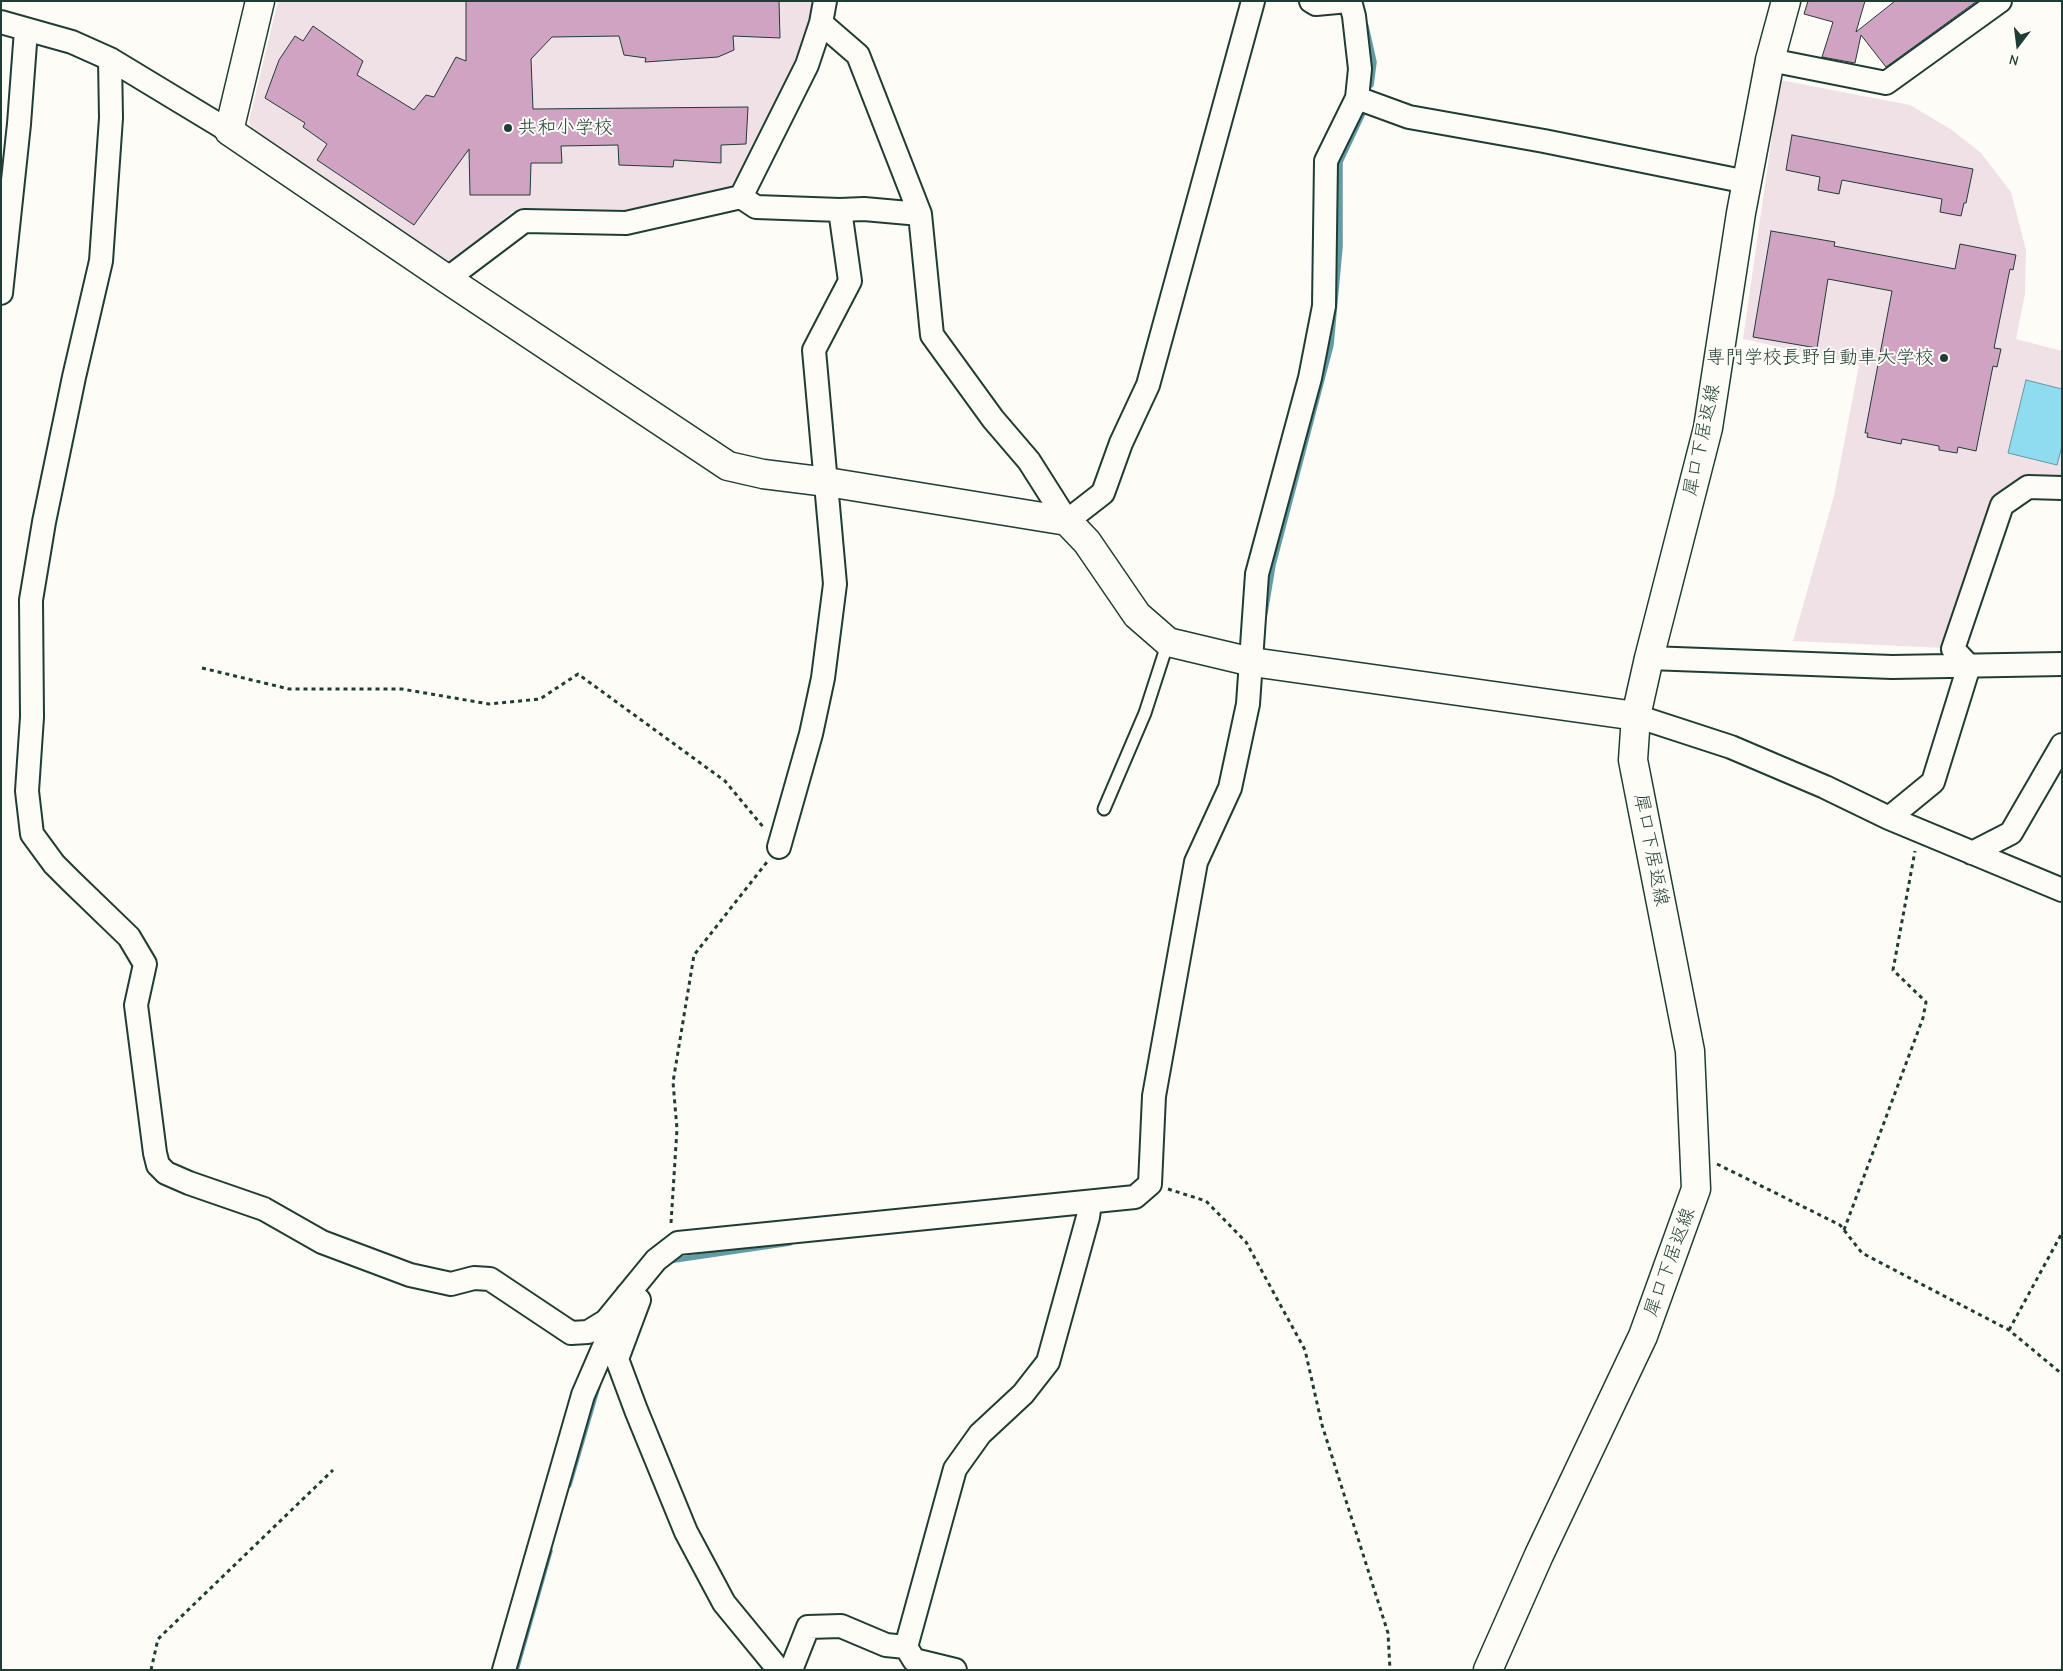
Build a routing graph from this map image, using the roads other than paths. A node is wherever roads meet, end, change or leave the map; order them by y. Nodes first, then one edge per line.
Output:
1 (260, 1) edge
2 (825, 1) edge
3 (1253, 1) edge
4 (1311, 1) edge
5 (1349, 1) edge
6 (1786, 1) edge
7 (2000, 1) edge
8 (1, 22) edge
9 (820, 23) junction
10 (26, 30) junction
11 (110, 59) junction
12 (1770, 60) junction
13 (1357, 98) junction
14 (229, 131) junction
15 (1747, 182) junction
16 (741, 197) junction
17 (840, 210) junction
18 (920, 214) junction
19 (447, 279) junction
20 (1, 293) edge
21 (827, 482) junction
22 (2062, 488) edge
23 (1068, 521) junction
24 (1168, 642) junction
25 (1649, 658) junction
26 (1252, 662) junction
27 (2062, 664) edge
28 (1969, 666) junction
29 (1636, 716) junction
30 (2062, 746) edge
31 (1104, 809) dead end
32 (1889, 818) junction
33 (779, 847) road end
34 (1972, 852) junction
35 (2062, 890) edge
36 (1089, 1210) junction
37 (627, 1295) junction
38 (906, 1647) junction
39 (504, 1670) edge
40 (779, 1670) edge
41 (791, 1670) edge
42 (956, 1670) edge
43 (1488, 1670) edge

1 - 14 main road
2 - 9 street
3 - 23 street
4 - 5 street
5 - 13 street
6 - 12 main road, 犀口下居返線
7 - 12 street
8 - 10 street
9 - 16 street
9 - 18 street
10 - 11 street
10 - 20 street
11 - 14 street
11 - 37 street
12 - 15 main road, 犀口下居返線
13 - 15 street
13 - 26 street
14 - 19 main road
15 - 25 main road, 犀口下居返線
16 - 17 street
16 - 19 street
17 - 18 street
17 - 21 street
18 - 23 street
19 - 21 main road
21 - 23 main road
21 - 33 street
22 - 28 street
23 - 24 main road
24 - 26 main road
24 - 31 lane
25 - 28 street
25 - 29 main road, 犀口下居返線
26 - 29 main road
26 - 36 street
27 - 28 street
28 - 32 street
29 - 32 street
29 - 43 main road, 犀口下居返線
30 - 34 street
32 - 34 street
34 - 35 street
36 - 37 street
36 - 38 street
37 - 39 street
37 - 40 street
38 - 41 street
38 - 42 street

